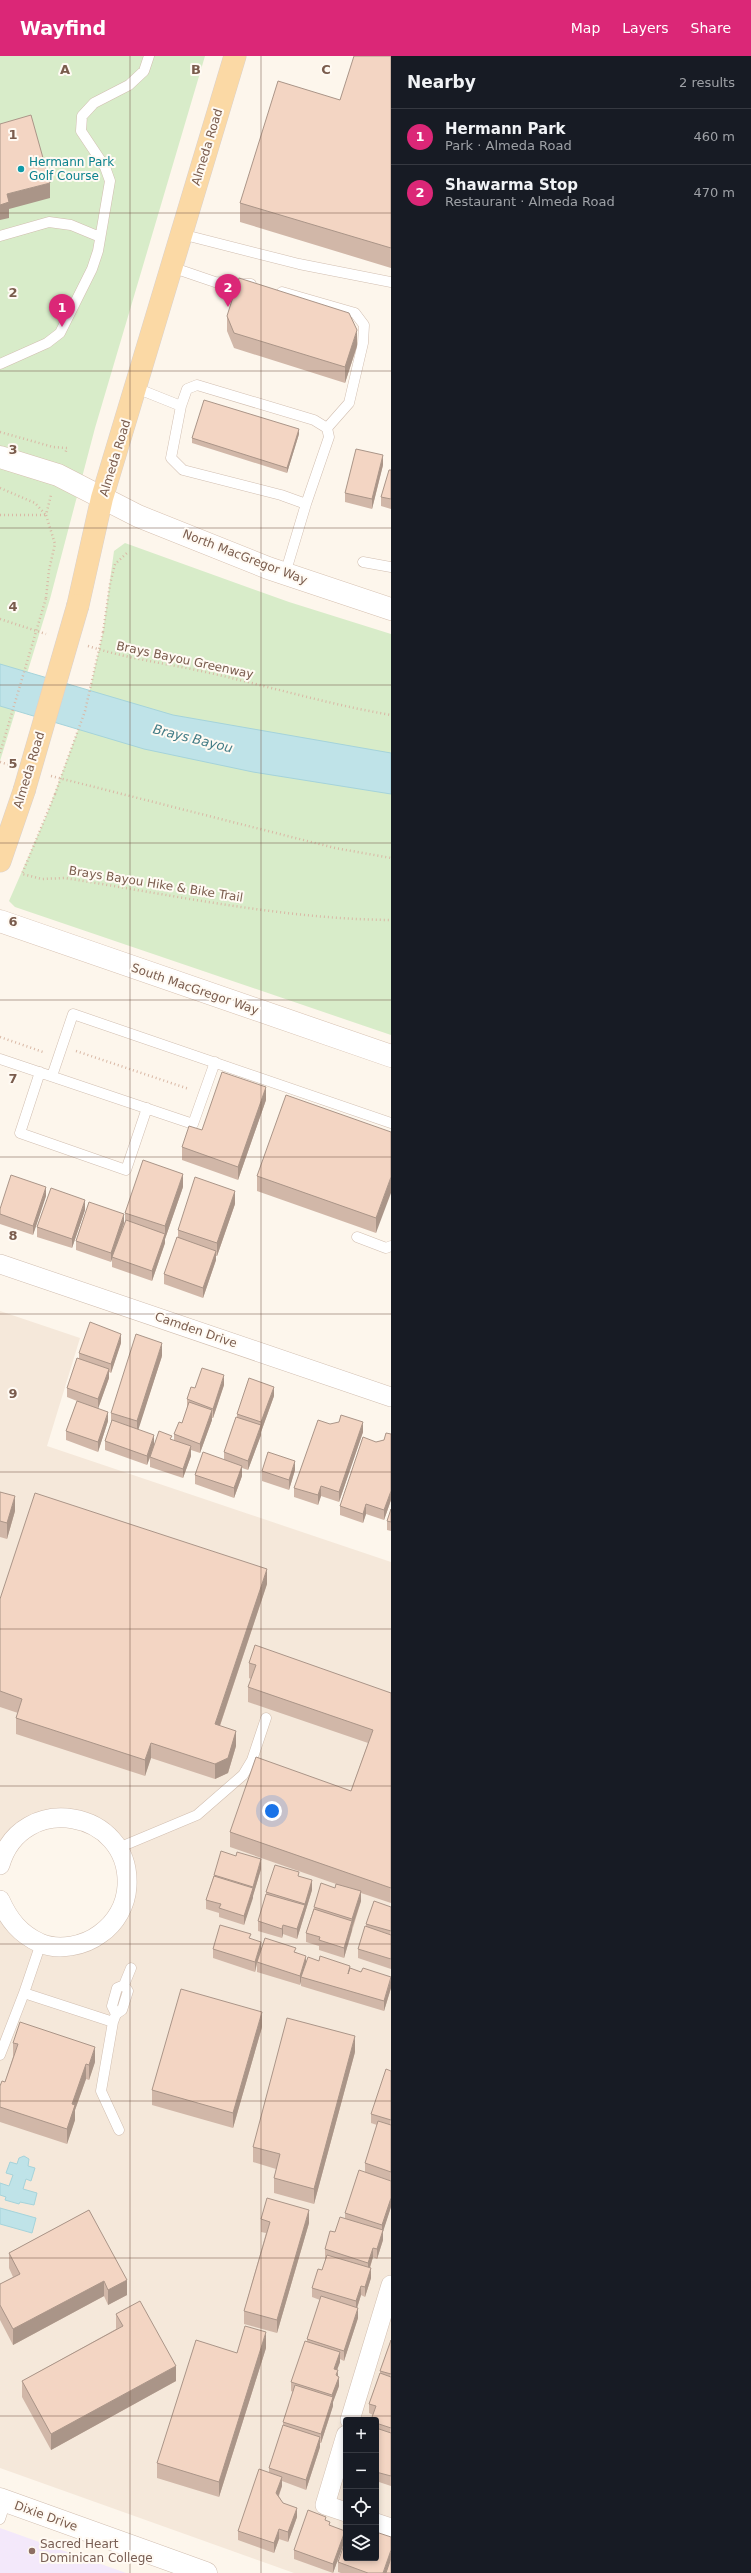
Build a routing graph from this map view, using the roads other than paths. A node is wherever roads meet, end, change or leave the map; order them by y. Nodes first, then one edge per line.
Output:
1 (149, 56) edge
2 (235, 56) edge
3 (181, 234) junction
4 (0, 236) edge
5 (100, 237) junction
6 (171, 267) junction
7 (391, 282) edge
8 (258, 286) edge
9 (273, 290) edge
10 (0, 364) edge
11 (136, 388) junction
12 (181, 406) junction
13 (327, 428) junction
14 (0, 457) edge
15 (102, 498) junction
16 (306, 504) junction
17 (363, 562) dead end
18 (391, 567) edge
19 (286, 574) junction
20 (391, 609) edge
21 (0, 861) edge
22 (0, 921) edge
23 (391, 1056) edge
24 (0, 1059) edge
25 (215, 1062) junction
26 (40, 1072) junction
27 (52, 1076) junction
28 (147, 1108) junction
29 (391, 1123) edge
30 (357, 1237) dead end
31 (391, 1246) edge
32 (0, 1264) edge
33 (391, 1397) edge
34 (266, 1718) dead end
35 (118, 1848) junction
36 (1, 1857) edge
37 (0, 1900) edge
38 (41, 1944) junction
39 (131, 1968) dead end
40 (24, 1993) junction
41 (115, 2018) junction
42 (0, 2055) edge
43 (119, 2130) dead end
44 (391, 2285) edge
45 (351, 2417) edge
46 (343, 2444) edge
47 (2, 2507) edge
48 (343, 2511) edge
49 (379, 2524) edge
50 (391, 2528) edge
51 (206, 2573) edge

1 - 5 lane
2 - 3 main road, Almeda Road
3 - 6 main road, Almeda Road
3 - 7 lane
4 - 5 lane
5 - 10 lane
6 - 8 lane
6 - 11 main road, Almeda Road
9 - 13 lane
11 - 12 lane
11 - 15 main road, Almeda Road
12 - 13 lane
12 - 16 lane
13 - 16 lane
14 - 15 main road, North MacGregor Way
15 - 19 main road, North MacGregor Way
15 - 21 main road, Almeda Road, bridge
16 - 19 lane
17 - 18 lane
19 - 20 main road, North MacGregor Way
22 - 23 main road, South MacGregor Way
24 - 26 lane
25 - 27 lane
25 - 28 lane
25 - 29 lane
26 - 27 lane
26 - 28 lane
27 - 28 lane
30 - 31 lane
32 - 33 street, Camden Drive
34 - 35 lane
35 - 36 street
35 - 38 street
37 - 38 street
38 - 40 lane
39 - 41 lane
40 - 41 lane
40 - 42 lane
41 - 43 lane
44 - 45 street
46 - 48 street
47 - 51 main road, Dixie Drive
49 - 50 street

